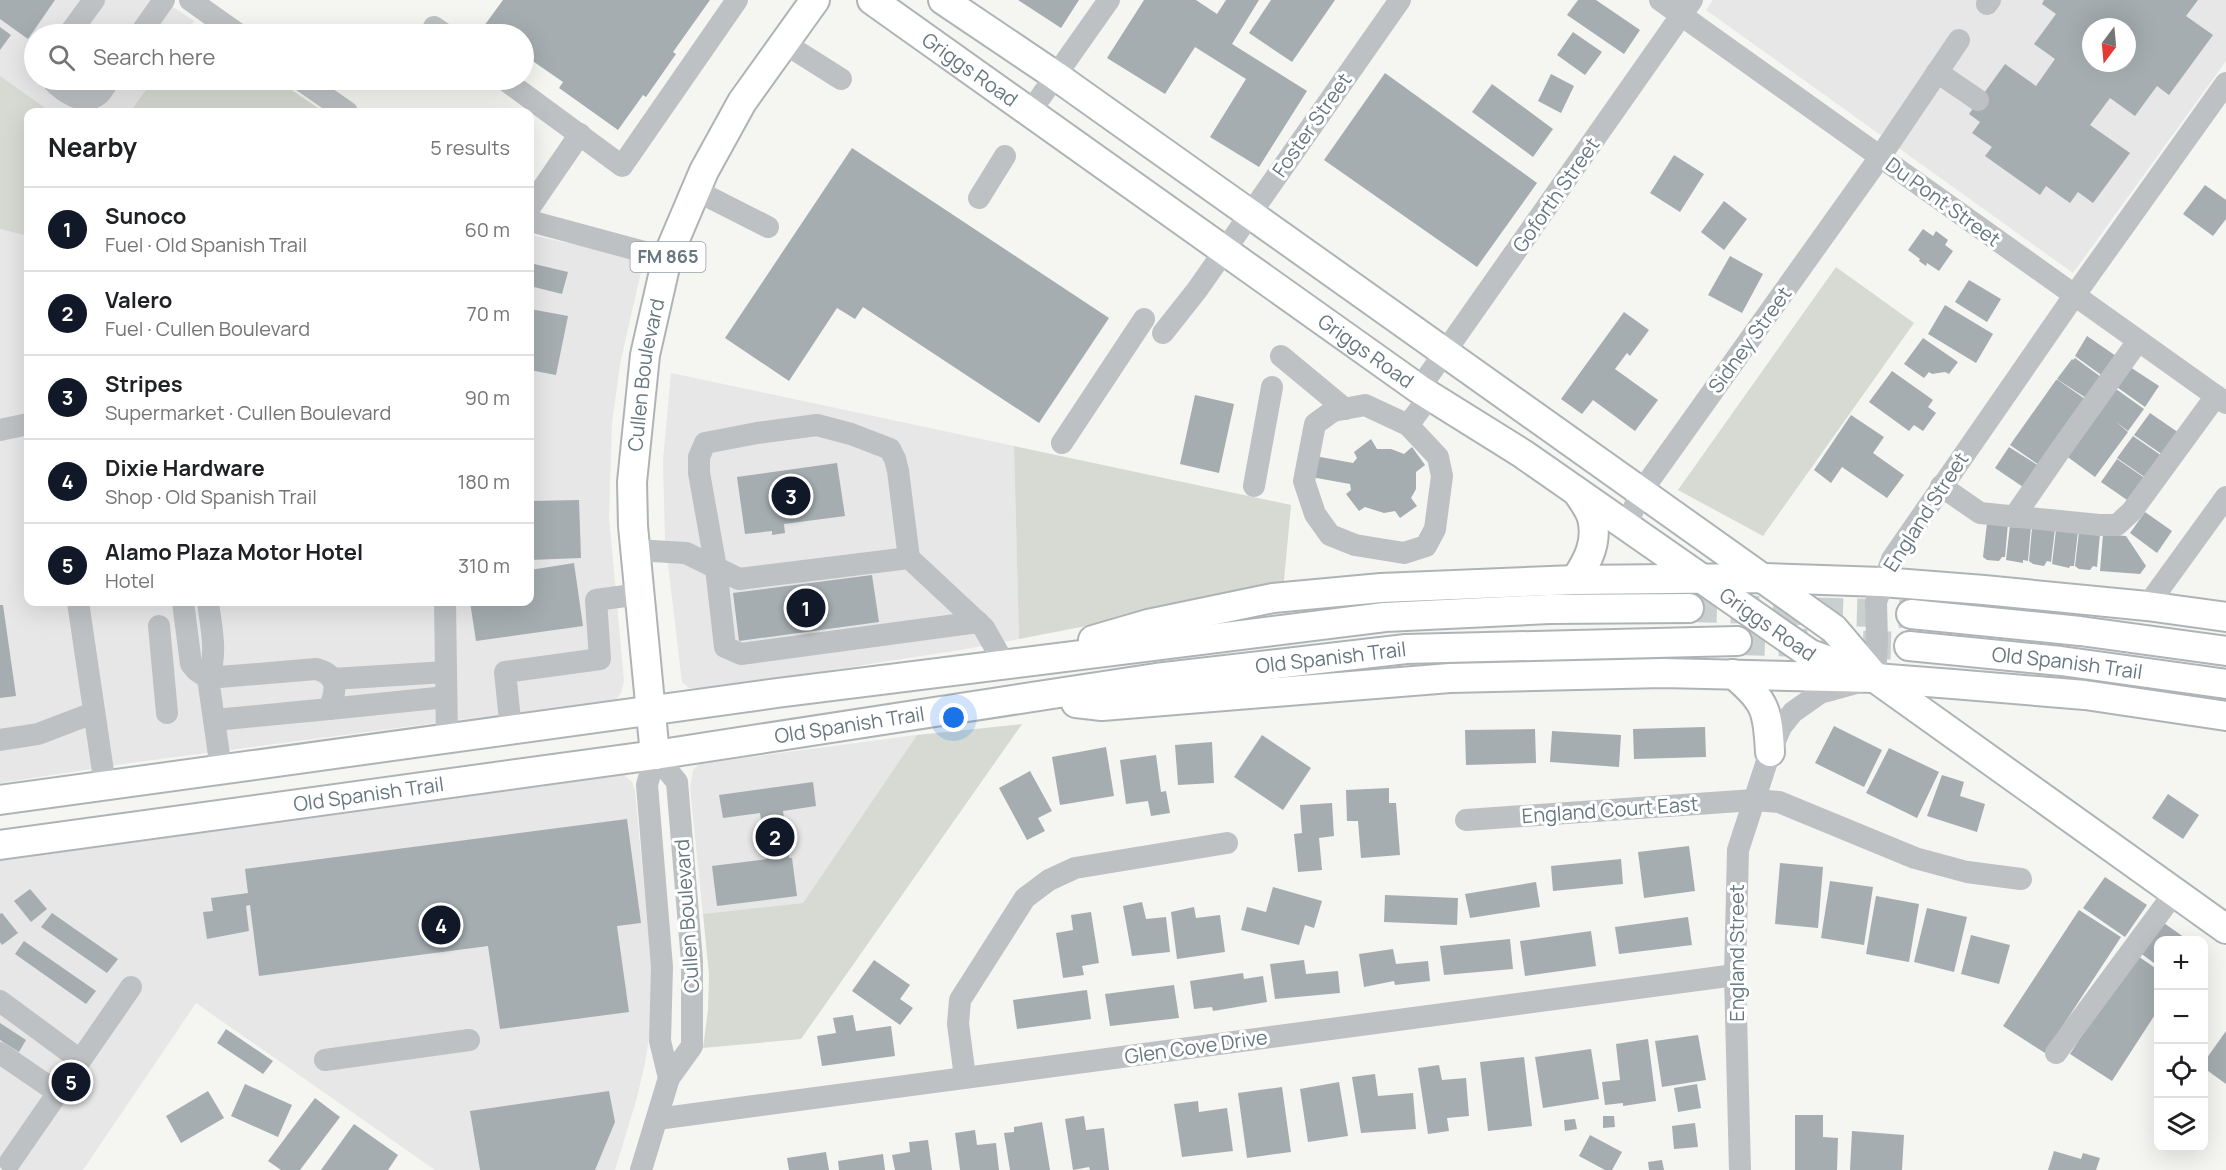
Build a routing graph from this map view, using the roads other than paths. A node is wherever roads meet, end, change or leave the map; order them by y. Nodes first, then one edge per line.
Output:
1 (94, 0) edge
2 (164, 0) edge
3 (190, 0) edge
4 (737, 0) edge
5 (815, 0) edge
6 (872, 0) edge
7 (943, 0) edge
8 (1109, 0) edge
9 (1400, 0) edge
10 (1660, 0) edge
11 (1687, 7) edge
12 (76, 24) edge
13 (147, 24) edge
14 (224, 24) edge
15 (1959, 40) dead end
16 (784, 44) junction
17 (1937, 72) junction
18 (1056, 76) junction
19 (841, 79) dead end
20 (2226, 83) edge
21 (65, 90) edge
22 (102, 90) edge
23 (315, 90) edge
24 (519, 90) edge
25 (1978, 100) dead end
26 (341, 108) edge
27 (1030, 112) junction
28 (580, 134) junction
29 (1005, 156) dead end
30 (1880, 157) junction
31 (697, 191) junction
32 (979, 198) dead end
33 (534, 201) edge
34 (1250, 213) junction
35 (534, 222) edge
36 (768, 227) dead end
37 (1224, 250) junction
38 (667, 258) junction
39 (2074, 296) junction
40 (1144, 319) dead end
41 (1163, 333) dead end
42 (2138, 341) junction
43 (1445, 352) junction
44 (1281, 356) dead end
45 (1272, 387) dead end
46 (1424, 392) junction
47 (2221, 399) edge
48 (1345, 409) junction
49 (24, 425) edge
50 (1408, 425) junction
51 (0, 430) edge
52 (1062, 443) dead end
53 (1254, 486) dead end
54 (1941, 486) junction
55 (1577, 492) junction
56 (1641, 492) junction
57 (2226, 497) edge
58 (2014, 517) junction
59 (1626, 526) junction
60 (635, 550) junction
61 (909, 558) junction
62 (716, 568) junction
63 (1701, 579) junction
64 (1763, 579) junction
65 (1575, 580) junction
66 (1882, 582) junction
67 (640, 594) junction
68 (79, 606) edge
69 (184, 606) edge
70 (208, 606) edge
71 (445, 606) edge
72 (2147, 606) junction
73 (1689, 608) tunnel mouth
74 (1911, 614) tunnel mouth
75 (2226, 617) edge
76 (978, 622) junction
77 (159, 626) dead end
78 (1737, 641) tunnel mouth
79 (1909, 646) tunnel mouth
80 (2226, 651) edge
81 (1040, 660) junction
82 (1005, 665) junction
83 (446, 672) junction
84 (1733, 674) junction
85 (208, 678) junction
86 (1875, 678) junction
87 (332, 680) junction
88 (164, 681) junction
89 (2226, 684) edge
90 (446, 697) junction
91 (1018, 700) junction
92 (329, 709) junction
93 (651, 710) junction
94 (93, 713) junction
95 (167, 713) dead end
96 (2226, 716) edge
97 (215, 720) junction
98 (511, 730) junction
99 (447, 739) junction
100 (0, 740) edge
101 (375, 749) junction
102 (1770, 752) junction
103 (655, 755) junction
104 (221, 769) junction
105 (105, 784) junction
106 (378, 793) junction
107 (0, 800) edge
108 (1754, 800) junction
109 (1466, 820) dead end
110 (107, 830) junction
111 (1227, 843) dead end
112 (0, 845) edge
113 (2022, 879) dead end
114 (2175, 892) junction
115 (2223, 921) edge
116 (1735, 975) junction
117 (131, 987) dead end
118 (0, 1001) edge
119 (469, 1040) dead end
120 (0, 1053) edge
121 (2056, 1053) dead end
122 (80, 1060) junction
123 (326, 1060) dead end
124 (965, 1077) junction
125 (669, 1078) junction
126 (57, 1092) junction
127 (657, 1119) junction
128 (10, 1161) dead end
129 (641, 1170) edge
130 (1740, 1170) edge

1 - 12 street
2 - 13 street
3 - 14 street
4 - 28 street
5 - 16 main road, Cullen Boulevard / FM 865
6 - 27 main road, Griggs Road
7 - 18 main road, Griggs Road
8 - 18 street
9 - 34 street, Foster Street
10 - 11 street, Du Pont Street
11 - 30 street, Du Pont Street
11 - 43 street, Goforth Street
15 - 17 street, Sidney Street
16 - 19 street
16 - 31 main road, Cullen Boulevard / FM 865
17 - 25 street
17 - 30 street, Sidney Street
18 - 27 street
18 - 34 main road, Griggs Road
20 - 39 street, England Street
21 - 22 street
23 - 26 street
24 - 28 street
27 - 37 main road, Griggs Road
28 - 33 street
29 - 32 street
30 - 39 street, Du Pont Street
30 - 56 street, Sidney Street
31 - 36 street
31 - 38 main road, Cullen Boulevard / FM 865
34 - 37 street, Foster Street
34 - 43 main road, Griggs Road
35 - 38 street
37 - 41 street, Foster Street
37 - 46 main road, Griggs Road
38 - 60 main road, Cullen Boulevard / FM 865
39 - 42 street, Du Pont Street
39 - 54 street, England Street
40 - 52 street
42 - 47 street, Du Pont Street
42 - 58 street
43 - 46 street, Goforth Street
43 - 56 main road, Griggs Road
44 - 48 street
45 - 53 street
46 - 50 street, Goforth Street
46 - 55 main road, Griggs Road
47 - 58 street
48 - 50 street
48 - 50 street
49 - 51 street
54 - 58 street
54 - 66 street, England Street
55 - 59 main road, Griggs Road
55 - 65 main road
56 - 59 street, Sidney Street
56 - 64 main road, Griggs Road
57 - 72 street
59 - 63 main road, Griggs Road
60 - 62 street
60 - 67 main road, Cullen Boulevard / FM 865
61 - 62 street
61 - 62 street
61 - 76 street
62 - 76 street
63 - 64 main road
63 - 65 main road
63 - 86 main road, Griggs Road
64 - 66 main road
64 - 86 main road, Griggs Road
65 - 81 main road
66 - 72 main road
66 - 86 street, England Street
67 - 93 main road, Cullen Boulevard / FM 865
67 - 98 street
68 - 94 street
69 - 85 street
70 - 85 street
71 - 83 street
72 - 75 main road
73 - 81 main road, Old Spanish Trail
74 - 80 main road, Old Spanish Trail
76 - 82 street
77 - 88 street
78 - 91 main road, Old Spanish Trail
79 - 89 main road, Old Spanish Trail
81 - 82 main road, Old Spanish Trail
82 - 91 main road
82 - 93 main road, Old Spanish Trail
83 - 87 street
83 - 90 street
84 - 86 main road
84 - 91 main road
84 - 102 main road
85 - 87 street
85 - 88 street
85 - 97 street
86 - 96 main road
86 - 102 street, England Street
86 - 114 main road, Griggs Road
87 - 92 street
88 - 95 street
90 - 92 street
90 - 99 street
91 - 103 main road, Old Spanish Trail
92 - 97 street
93 - 98 main road, Old Spanish Trail
93 - 103 main road, Cullen Boulevard / FM 865
94 - 100 street
94 - 105 street
97 - 104 street
98 - 99 main road, Old Spanish Trail
99 - 101 main road, Old Spanish Trail
101 - 104 main road, Old Spanish Trail
101 - 106 main road
102 - 108 street, England Street
103 - 106 main road, Old Spanish Trail
103 - 125 street, Cullen Boulevard
103 - 125 street, Cullen Boulevard
104 - 105 main road, Old Spanish Trail
105 - 107 main road, Old Spanish Trail
105 - 110 main road
106 - 110 main road, Old Spanish Trail
108 - 109 street, England Court East
108 - 113 street, England Court East
108 - 116 street, England Street
110 - 112 main road, Old Spanish Trail
111 - 124 street
114 - 115 main road, Griggs Road
114 - 121 street
116 - 124 street, Glen Cove Drive
116 - 130 street, England Street
117 - 122 street
118 - 122 street
119 - 123 street
120 - 126 street
122 - 126 street
124 - 127 street, Glen Cove Drive
125 - 127 street, Cullen Boulevard
126 - 128 street
127 - 129 street, Cullen Boulevard

